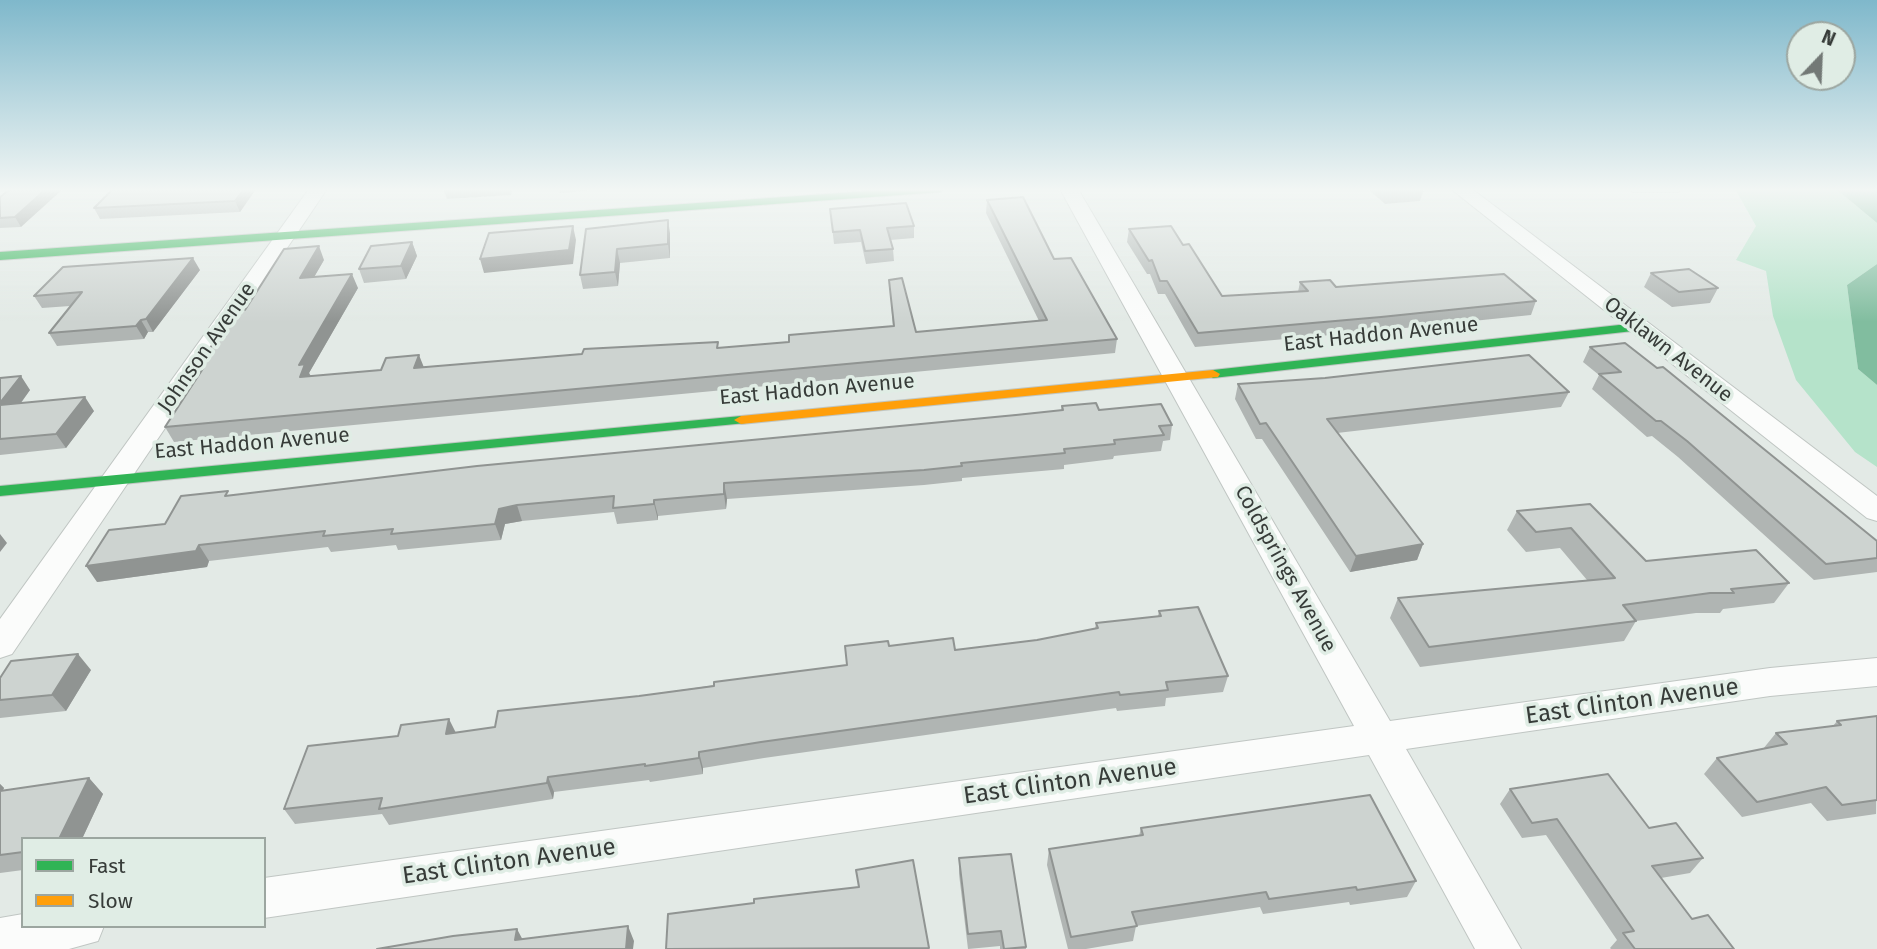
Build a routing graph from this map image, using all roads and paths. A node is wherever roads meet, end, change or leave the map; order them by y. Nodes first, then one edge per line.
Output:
1 (310, 233) edge
2 (1094, 233) edge
3 (1517, 233) edge
4 (286, 235) junction
5 (0, 256) edge
6 (1637, 327) junction
7 (1177, 377) junction
8 (115, 479) junction
9 (0, 491) edge
10 (1877, 511) edge
11 (0, 645) edge
12 (1877, 672) edge
13 (1380, 737) junction
14 (266, 898) edge
15 (70, 928) edge
16 (0, 939) edge
17 (1499, 949) edge

1 - 4 street
2 - 7 street, Coldsprings Avenue
3 - 6 street, Oaklawn Avenue
4 - 5 street
4 - 8 street, Johnson Avenue
6 - 7 street, East Haddon Avenue
6 - 10 street, Oaklawn Avenue
7 - 8 street, East Haddon Avenue
7 - 13 street, Coldsprings Avenue
8 - 9 street, East Haddon Avenue
8 - 11 street, Johnson Avenue
12 - 13 street, East Clinton Avenue
13 - 14 street, East Clinton Avenue
13 - 17 street, Coldsprings Avenue
15 - 16 street

